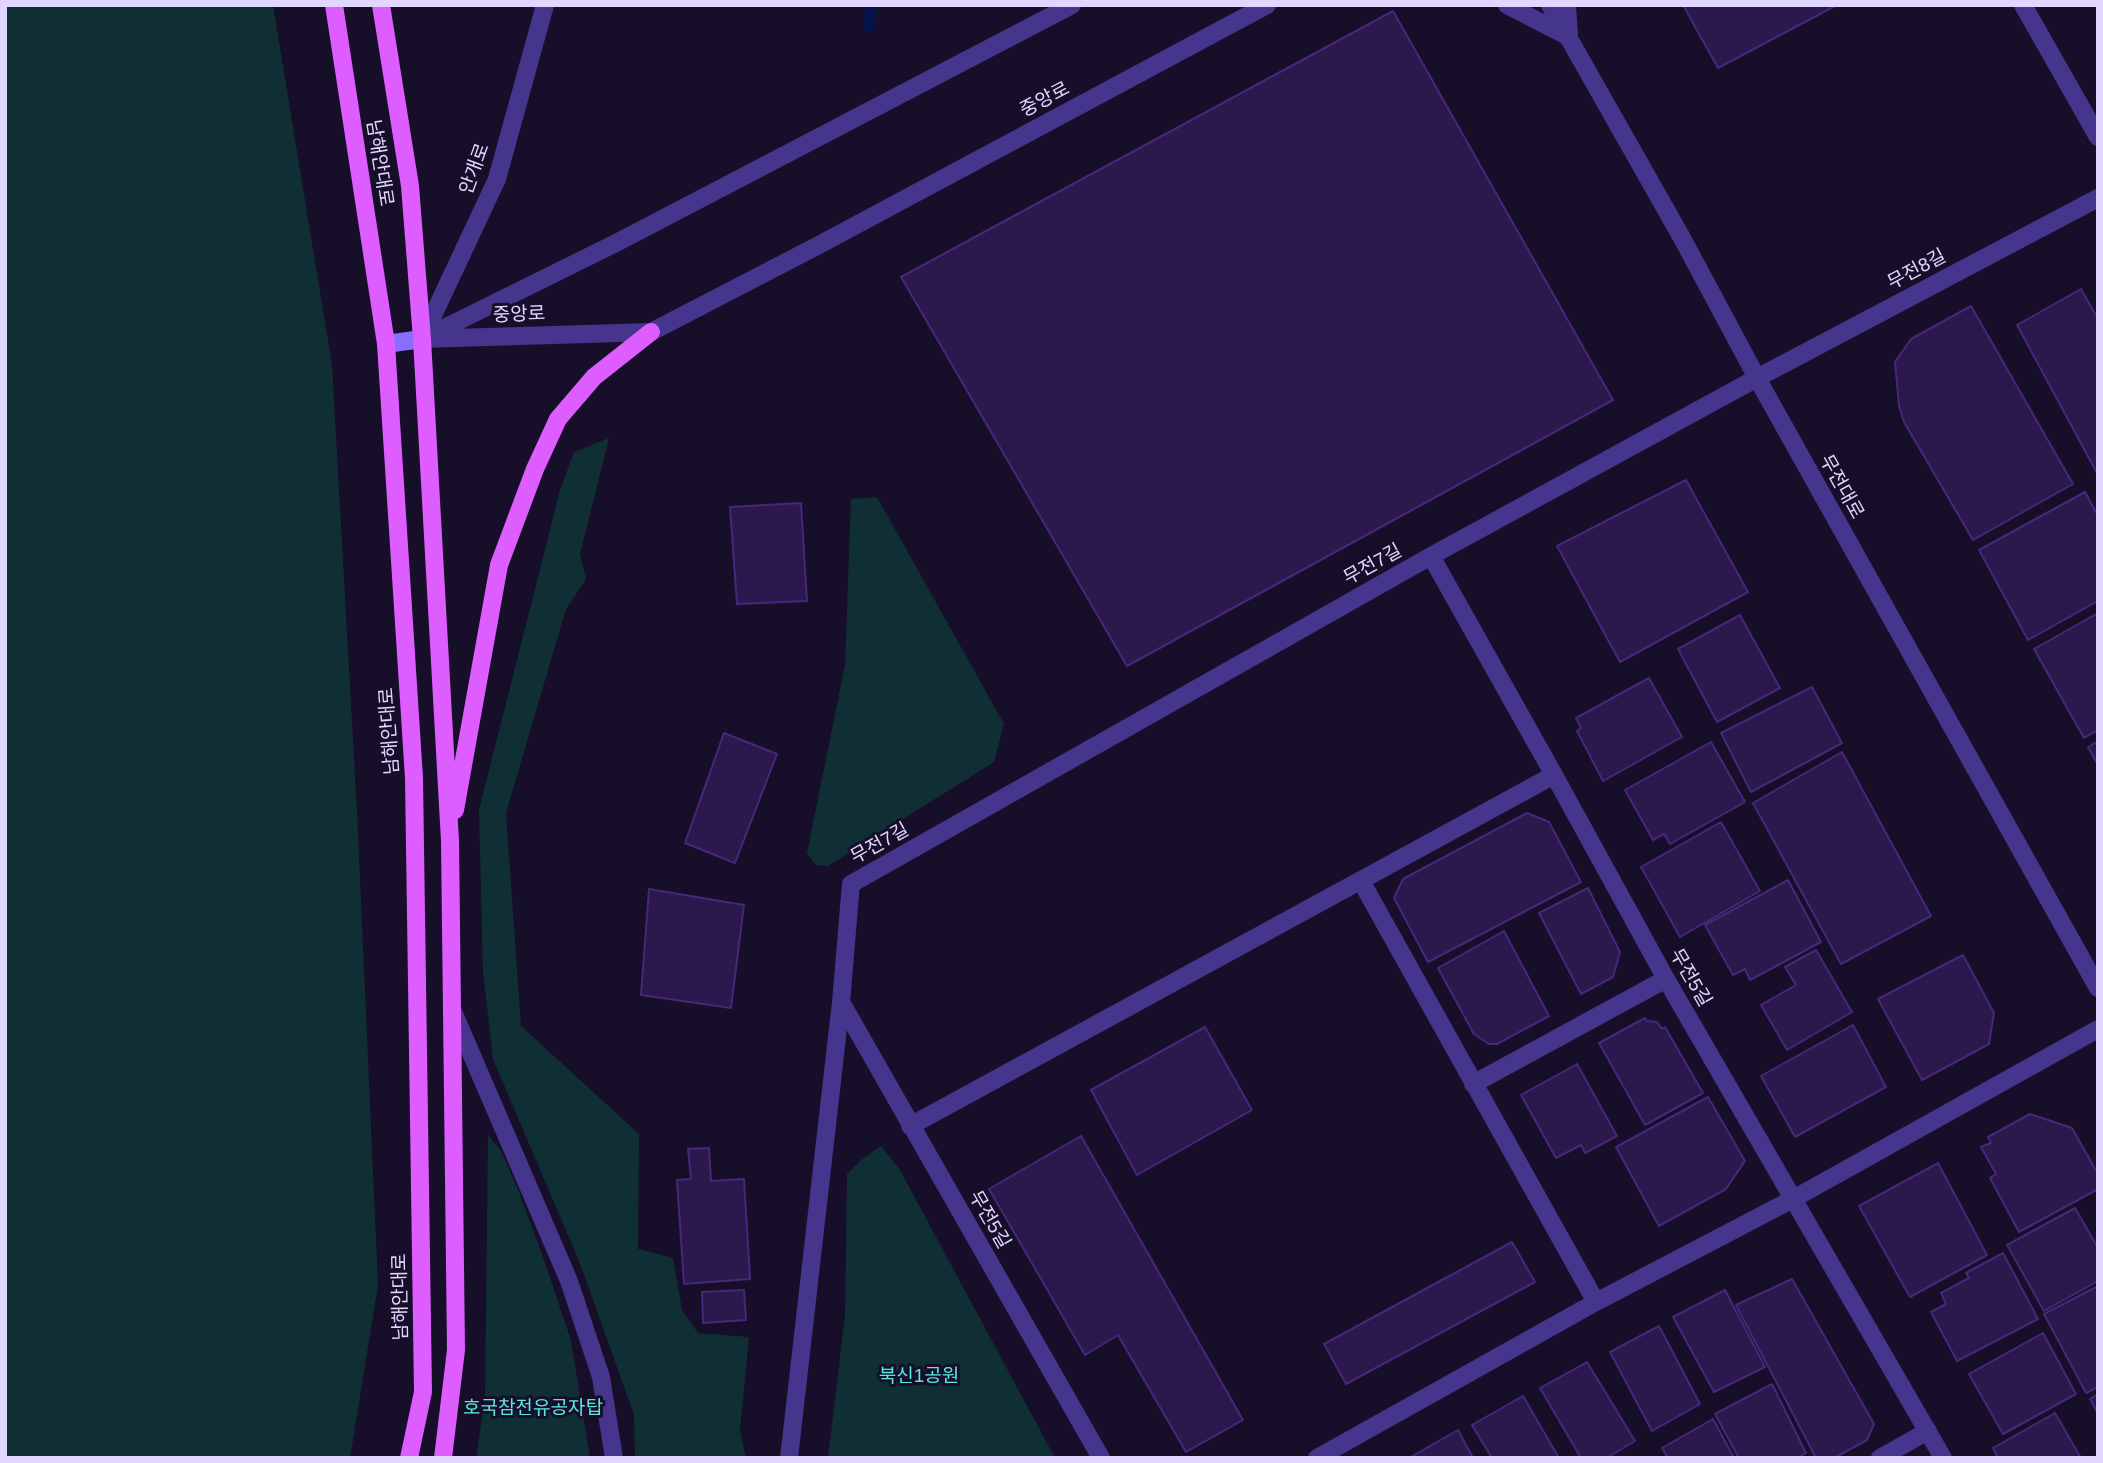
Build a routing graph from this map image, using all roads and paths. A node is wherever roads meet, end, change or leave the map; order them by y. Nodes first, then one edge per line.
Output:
1 (334, 5) edge
2 (381, 5) edge
3 (545, 5) edge
4 (1072, 5) edge
5 (1267, 5) edge
6 (1507, 5) edge
7 (1550, 5) edge
8 (1567, 5) edge
9 (2024, 5) edge
10 (1569, 37) junction
11 (2098, 137) edge
12 (2098, 198) edge
13 (651, 332) junction
14 (422, 339) junction
15 (386, 344) junction
16 (1757, 378) junction
17 (1431, 556) junction
18 (1554, 775) junction
19 (450, 841) junction
20 (1361, 881) junction
21 (1666, 979) junction
22 (2098, 988) edge
23 (841, 1002) junction
24 (451, 1007) junction
25 (2098, 1029) edge
26 (1473, 1083) junction
27 (910, 1126) junction
28 (1793, 1199) junction
29 (1597, 1302) junction
30 (1928, 1431) junction
31 (409, 1458) edge
32 (443, 1458) edge
33 (614, 1458) edge
34 (789, 1458) edge
35 (1101, 1458) edge
36 (1317, 1458) edge
37 (1880, 1458) edge
38 (1942, 1458) edge

1 - 15 main road, 남해안대로
2 - 14 main road, 남해안대로
3 - 14 street, 안개로
4 - 14 street, 중앙로
5 - 13 street, 중앙로
6 - 10 street
7 - 10 street, 무전대로
8 - 10 street
9 - 11 street
10 - 16 street, 무전대로
12 - 16 street, 무전8길
13 - 14 street, 중앙로
13 - 19 main road
14 - 15 main road
14 - 19 main road, 남해안대로
15 - 31 main road, 남해안대로
16 - 17 street, 무전7길
16 - 22 street, 무전대로
17 - 18 street, 무전7길
17 - 23 street, 무전7길
18 - 20 street
18 - 21 street, 무전5길
19 - 24 main road, 남해안대로
20 - 26 street
20 - 27 street
21 - 26 street
21 - 28 street, 무전5길
23 - 27 street, 무전5길
23 - 34 street, 무전7길
24 - 32 main road, 남해안대로
24 - 33 street
25 - 28 street
26 - 29 street
27 - 35 street, 무전5길
28 - 29 street
28 - 30 street, 무전5길
29 - 36 street
30 - 37 street
30 - 38 street, 무전5길

